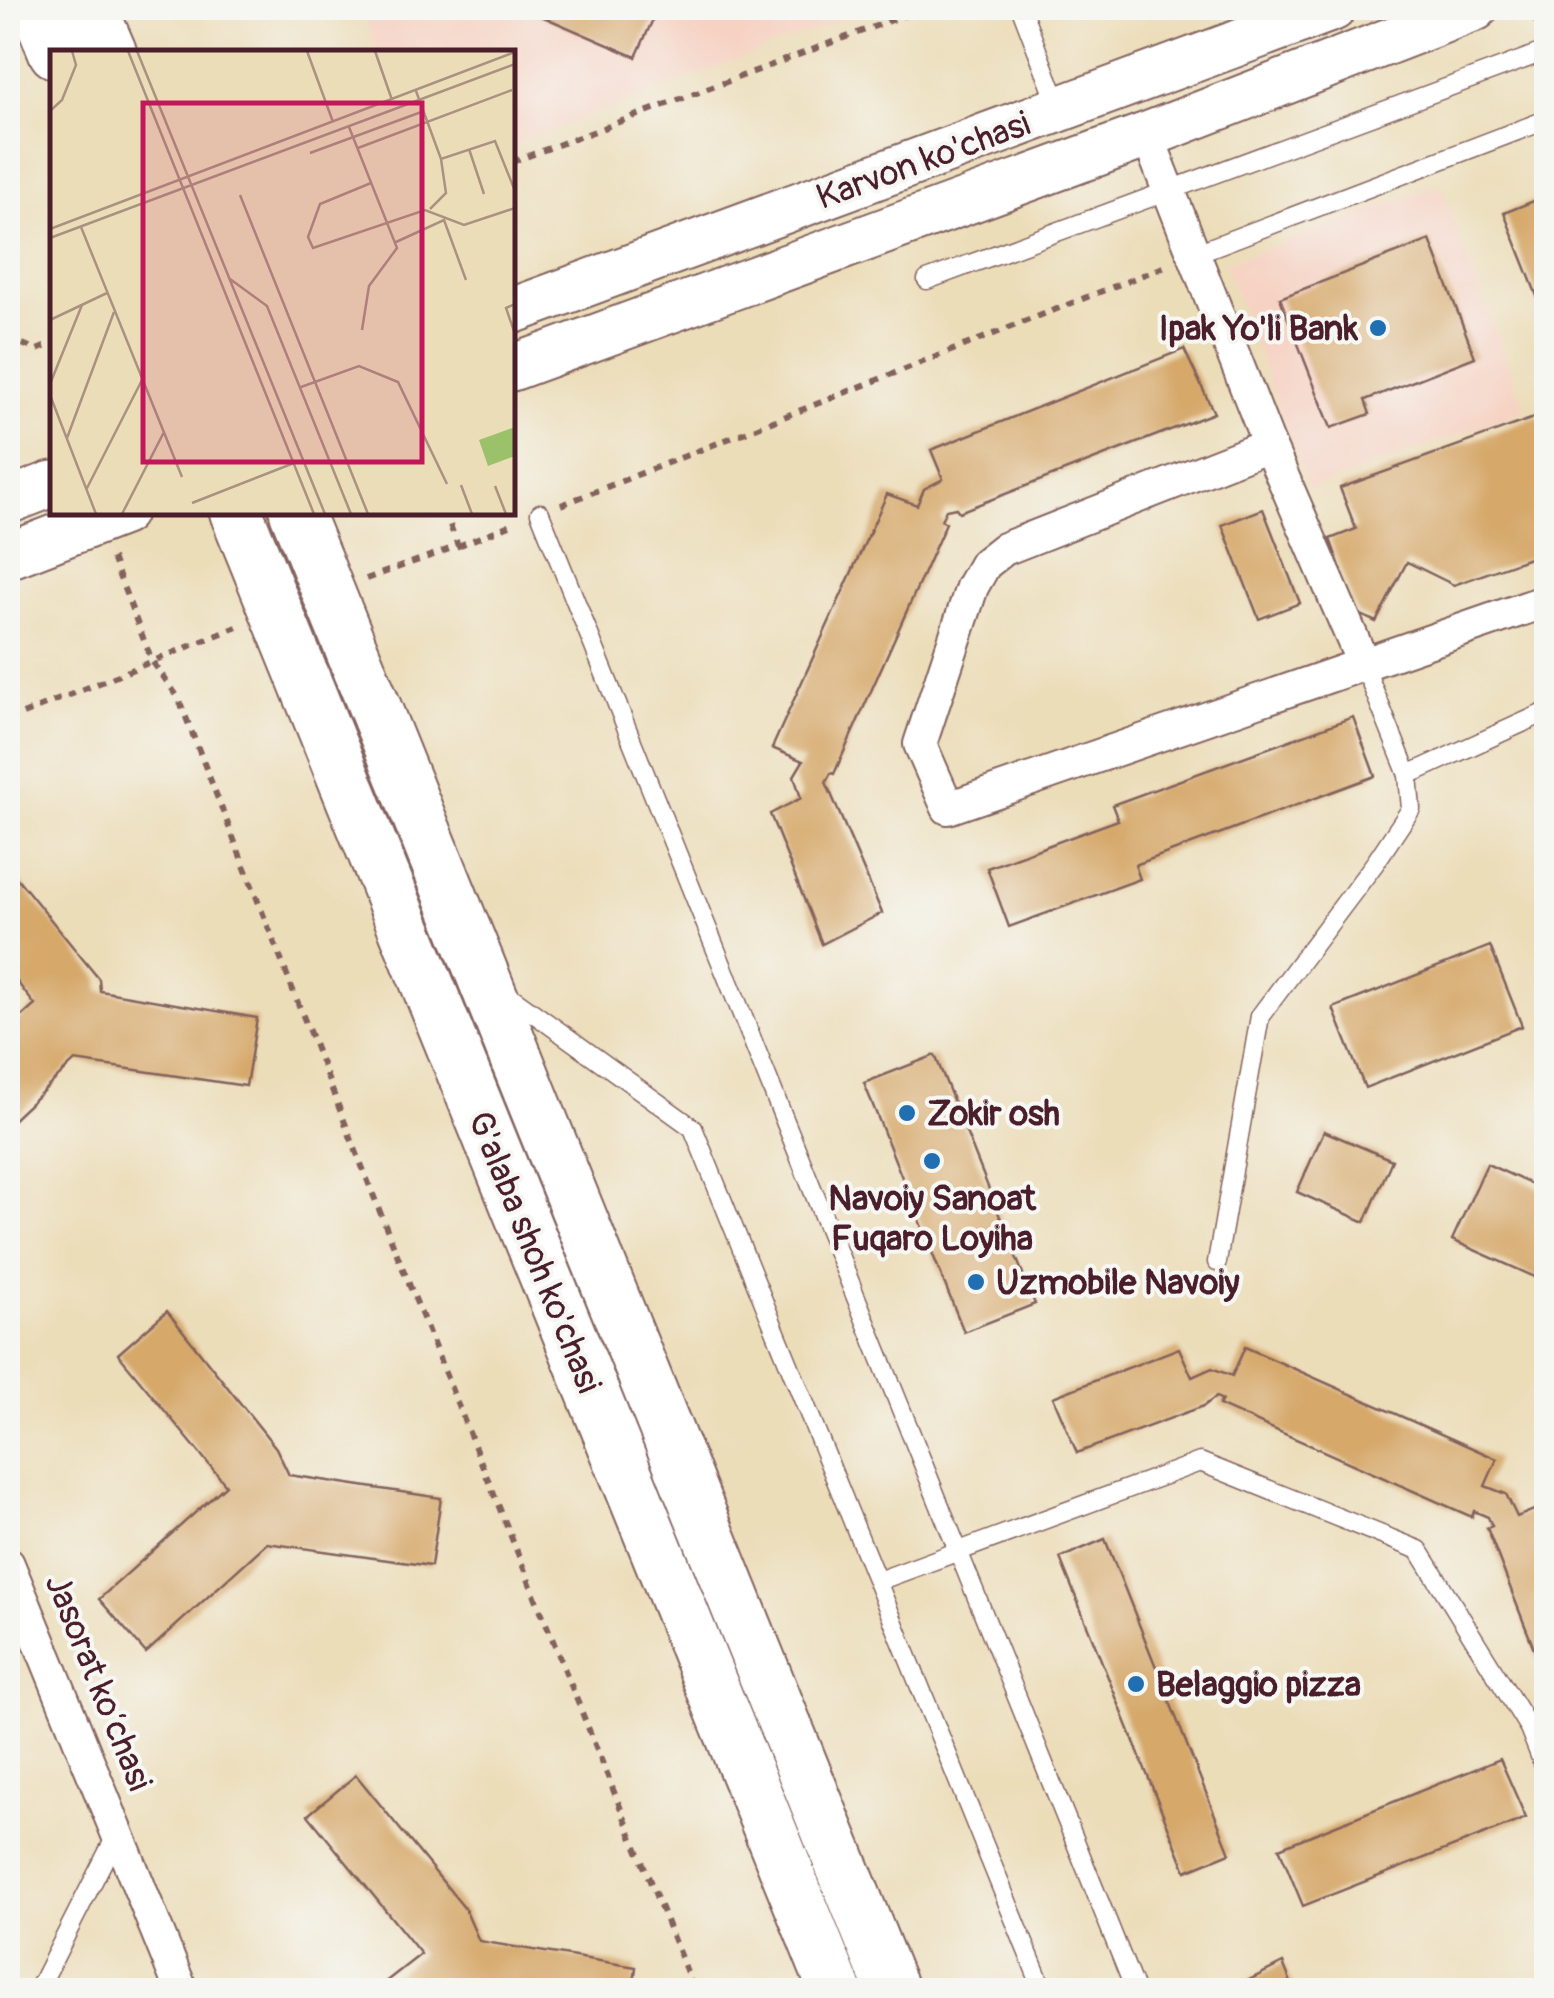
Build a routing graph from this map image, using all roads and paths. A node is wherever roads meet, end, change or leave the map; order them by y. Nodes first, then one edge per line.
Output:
1 (36, 8) edge
2 (91, 8) edge
3 (924, 8) edge
4 (1021, 8) edge
5 (1332, 8) edge
6 (1475, 8) edge
7 (53, 50) edge
8 (109, 50) edge
9 (1546, 51) edge
10 (1060, 110) junction
11 (1546, 120) edge
12 (1147, 135) junction
13 (515, 161) edge
14 (1168, 189) junction
15 (1194, 254) junction
16 (927, 280) dead end
17 (515, 310) edge
18 (8, 338) edge
19 (50, 345) edge
20 (515, 367) edge
21 (1269, 445) junction
22 (50, 485) edge
23 (8, 501) edge
24 (540, 513) junction
25 (115, 515) edge
26 (237, 515) edge
27 (297, 515) edge
28 (458, 546) dead end
29 (8, 556) edge
30 (112, 558) dead end
31 (1546, 601) edge
32 (220, 633) dead end
33 (152, 661) junction
34 (1364, 663) junction
35 (1546, 712) edge
36 (8, 720) edge
37 (1408, 775) junction
38 (484, 977) junction
39 (1217, 1262) dead end
40 (959, 1552) junction
41 (8, 1564) edge
42 (878, 1581) junction
43 (1546, 1771) edge
44 (118, 1832) junction
45 (38, 1990) edge
46 (181, 1990) edge
47 (694, 1990) edge
48 (835, 1990) edge
49 (892, 1990) edge
50 (1043, 1990) edge
51 (1135, 1990) edge

1 - 7 main road
2 - 8 main road
3 - 13 path
4 - 10 lane
5 - 10 main road, Karvon ko'chasi
6 - 12 main road
9 - 14 lane
10 - 17 main road, Karvon ko'chasi
11 - 15 lane
12 - 14 street
12 - 20 main road
14 - 15 street
14 - 16 lane
15 - 21 street
15 - 24 path
18 - 19 path
21 - 34 street
21 - 34 street
22 - 23 main road
24 - 28 path
24 - 40 lane
25 - 29 main road
26 - 48 main road, G'alaba shoh ko'chasi
27 - 38 main road, G'alaba shoh ko'chasi
30 - 33 path
31 - 34 street
32 - 33 path
33 - 36 path
33 - 47 path
34 - 37 lane
35 - 37 lane
37 - 39 lane
38 - 42 lane
38 - 49 main road, G'alaba shoh ko'chasi
40 - 42 lane
40 - 43 lane
40 - 51 lane
41 - 44 street, Jasorat ko‘chasi
42 - 50 lane
44 - 45 lane, Jasorat ko‘chasi
44 - 46 street

